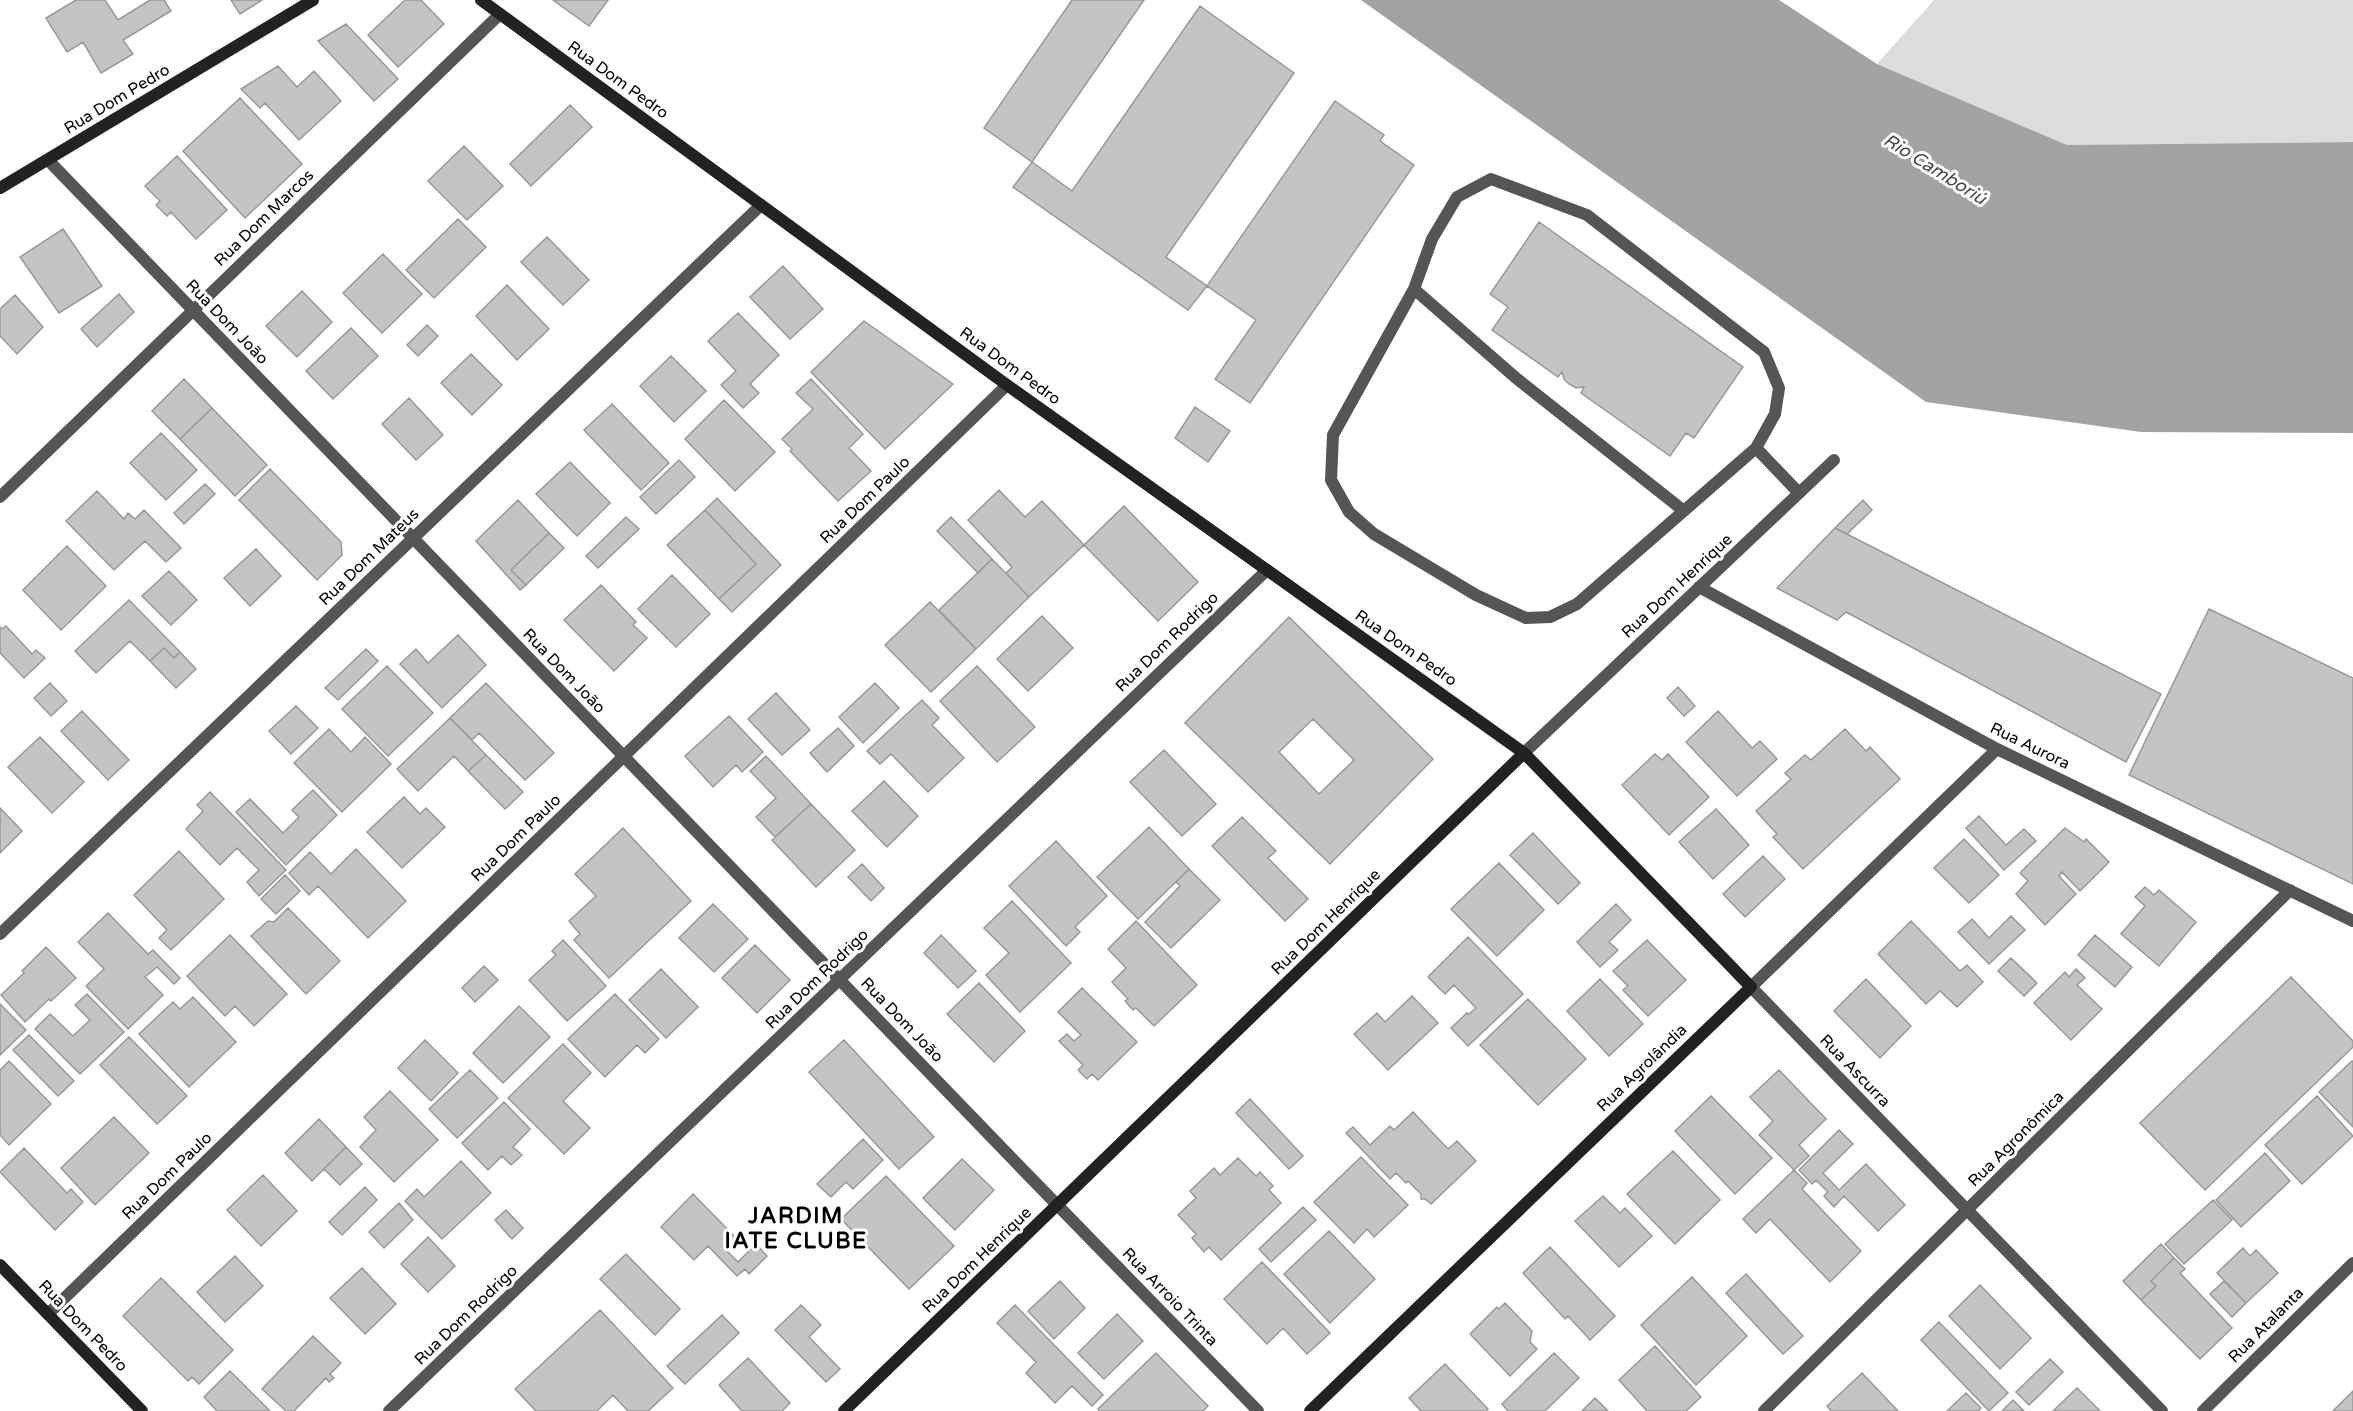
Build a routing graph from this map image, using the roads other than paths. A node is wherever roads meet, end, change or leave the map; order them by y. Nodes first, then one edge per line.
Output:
1 (313, 0) edge
2 (481, 0) edge
3 (500, 14) junction
4 (48, 160) junction
5 (0, 188) edge
6 (760, 205) junction
7 (1414, 289) junction
8 (192, 310) junction
9 (1006, 385) junction
10 (1756, 447) junction
11 (1834, 460) dead end
12 (1799, 493) junction
13 (0, 497) edge
14 (1684, 511) junction
15 (413, 538) junction
16 (1267, 570) junction
17 (1699, 587) junction
18 (1997, 749) junction
19 (1524, 753) junction
20 (624, 756) junction
21 (2290, 890) junction
22 (2353, 921) edge
23 (0, 934) edge
24 (840, 980) junction
25 (1751, 987) junction
26 (1058, 1205) junction
27 (1968, 1210) junction
28 (2353, 1263) edge
29 (0, 1265) edge
30 (48, 1314) junction
31 (142, 1411) edge
32 (389, 1411) edge
33 (844, 1411) edge
34 (1258, 1411) edge
35 (1310, 1411) edge
36 (1764, 1411) edge
37 (2162, 1411) edge
38 (2203, 1411) edge

1 - 4 street, Rua Dom Pedro
2 - 3 street, Rua Dom Pedro
3 - 6 street, Rua Dom Pedro
3 - 8 street, Rua Dom Marcos
4 - 5 street, Rua Dom Pedro
4 - 8 street, Rua Dom João
6 - 9 street, Rua Dom Pedro
6 - 15 street, Rua Dom Mateus
7 - 10 street
7 - 14 street
7 - 14 street
8 - 13 street, Rua Dom Marcos
8 - 15 street, Rua Dom João
9 - 16 street, Rua Dom Pedro
9 - 20 street, Rua Dom Paulo
10 - 12 street
10 - 14 street
11 - 12 street, Rua Dom Henrique
12 - 17 street, Rua Dom Henrique
15 - 20 street, Rua Dom João
15 - 23 street, Rua Dom Mateus
16 - 19 street, Rua Dom Pedro
16 - 24 street, Rua Dom Rodrigo
17 - 18 street, Rua Aurora
17 - 19 street, Rua Dom Henrique
18 - 21 street, Rua Aurora
18 - 25 street, Rua Agrolândia
19 - 25 street, Rua Ascurra
19 - 26 street, Rua Dom Henrique
20 - 24 street, Rua Dom João
20 - 30 street, Rua Dom Paulo
21 - 22 street, Rua Aurora
21 - 27 street, Rua Agronômica
24 - 26 street, Rua Dom João
24 - 32 street, Rua Dom Rodrigo
25 - 27 street, Rua Ascurra
25 - 35 street, Rua Agrolândia
26 - 33 street, Rua Dom Henrique
26 - 34 street, Rua Arroio Trinta
27 - 36 street, Rua Agronômica
27 - 37 street, Rua Ascurra
28 - 38 street, Rua Atalanta
29 - 30 street, Rua Dom Pedro
30 - 31 street, Rua Dom Pedro

